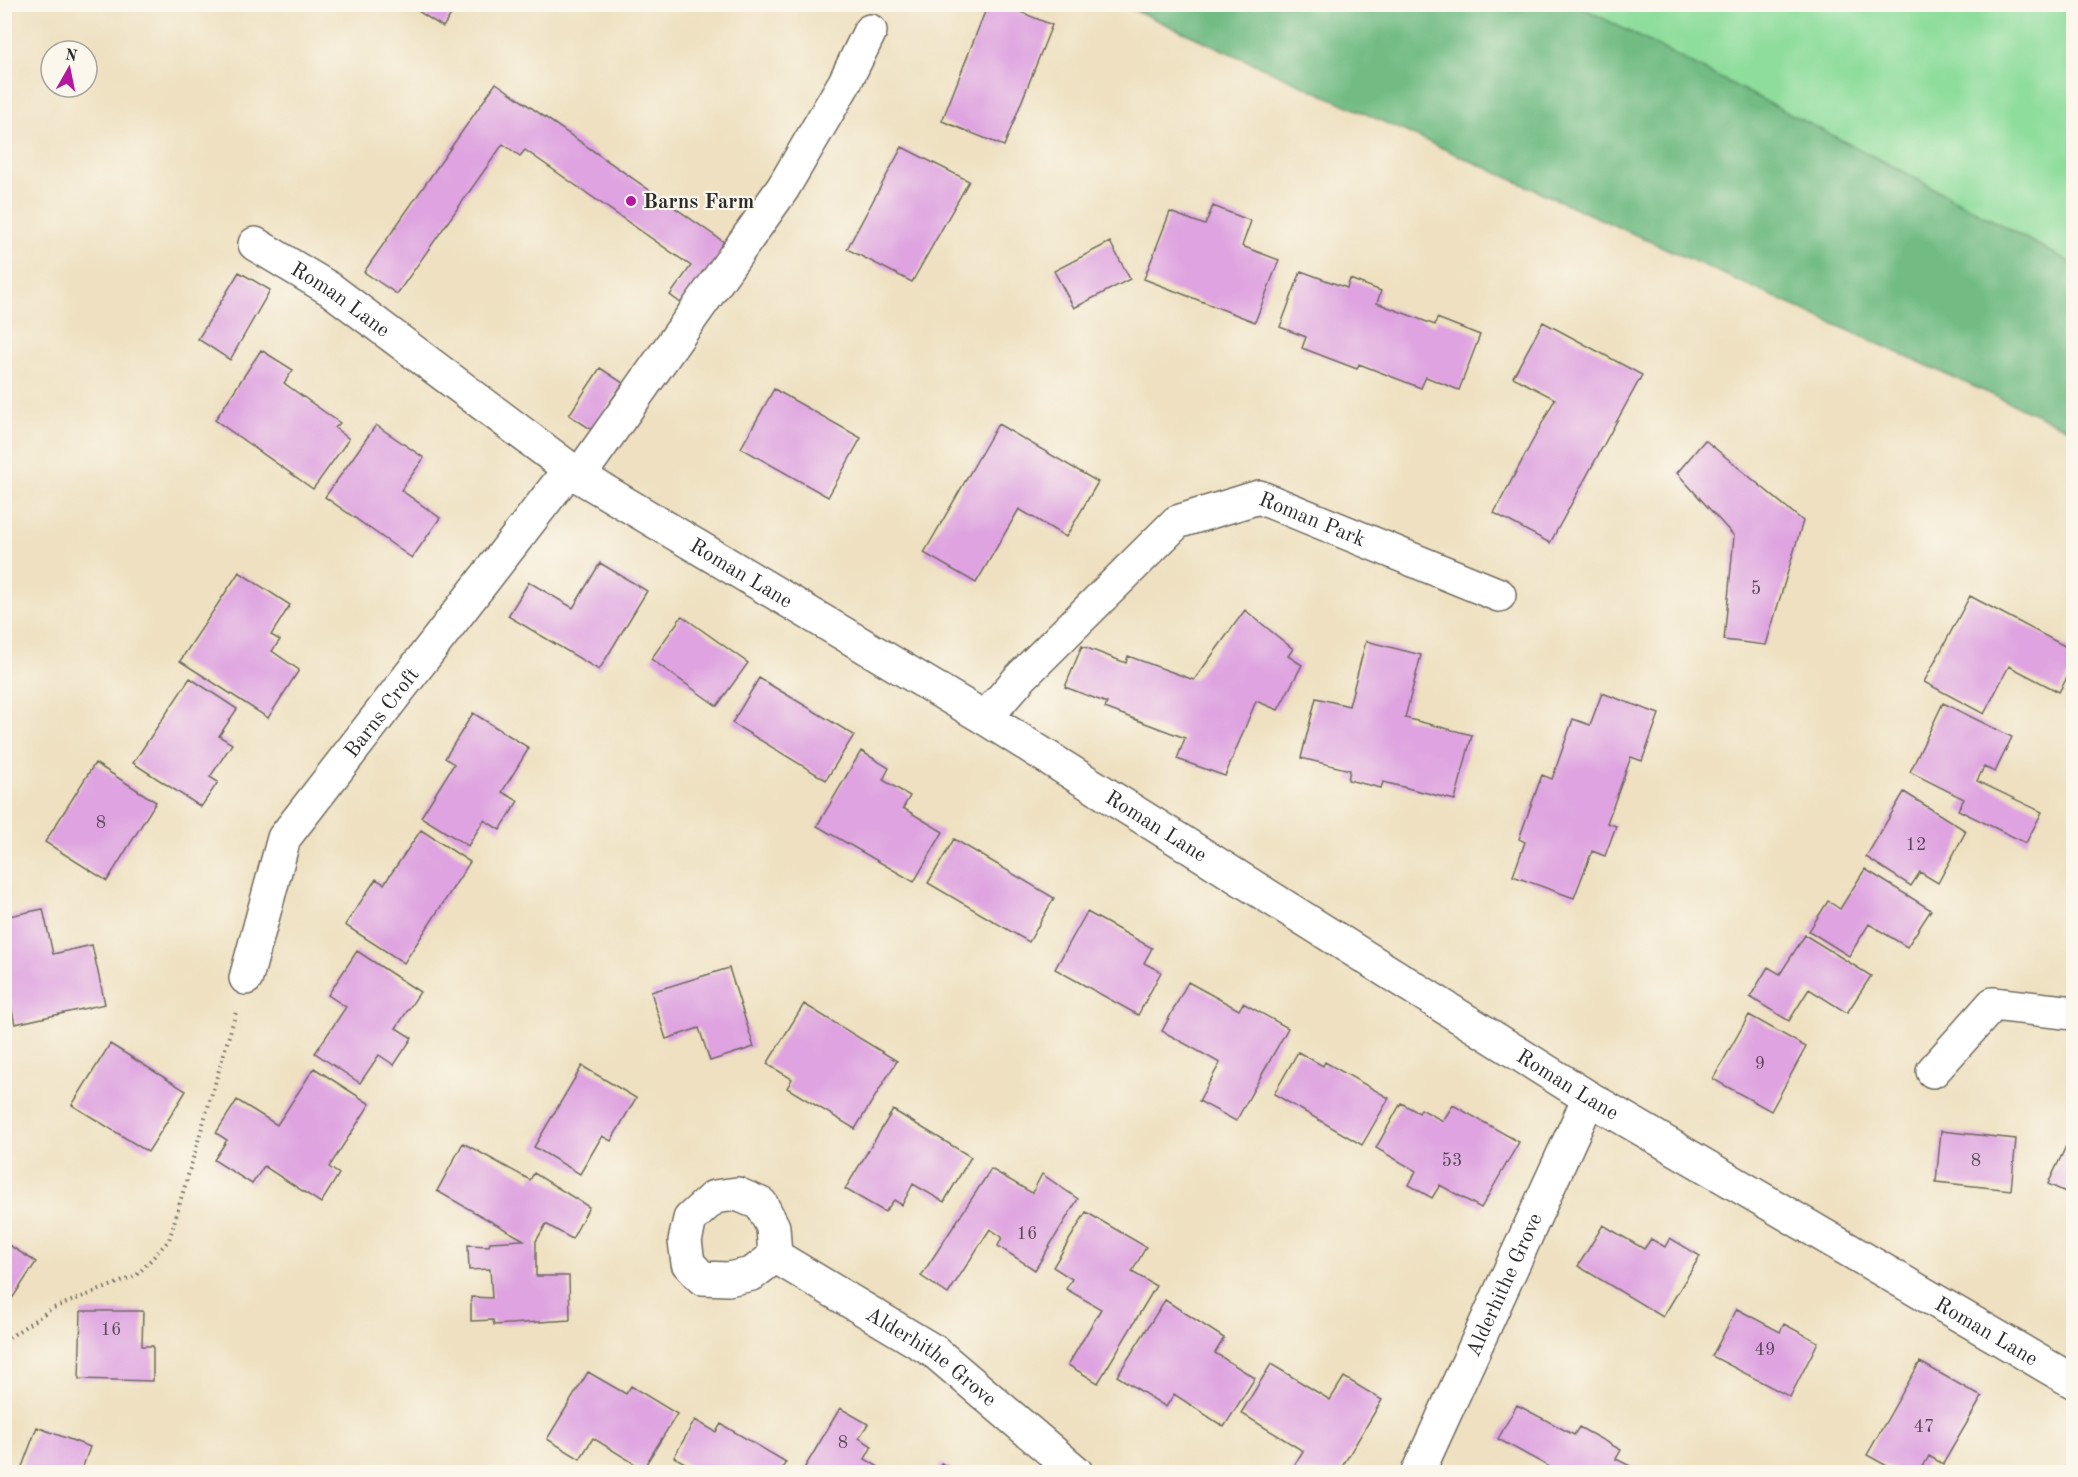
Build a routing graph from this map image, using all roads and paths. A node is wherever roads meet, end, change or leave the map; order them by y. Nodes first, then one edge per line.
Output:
1 (870, 31) dead end
2 (255, 244) dead end
3 (574, 473) junction
4 (1499, 595) dead end
5 (985, 718) junction
6 (246, 978) joint
7 (2073, 1013) edge
8 (1933, 1071) dead end
9 (1589, 1098) junction
10 (775, 1256) dead end
11 (4, 1341) edge
12 (2073, 1382) edge
13 (1076, 1473) edge
14 (1418, 1473) edge

1 - 3 street, Barns Croft
2 - 3 street, Roman Lane
3 - 5 street, Roman Lane
3 - 6 street, Barns Croft
4 - 5 street, Roman Park
5 - 9 street, Roman Lane
6 - 11 path
7 - 8 street
9 - 12 street, Roman Lane
9 - 14 street, Alderhithe Grove
10 - 13 street, Alderhithe Grove

